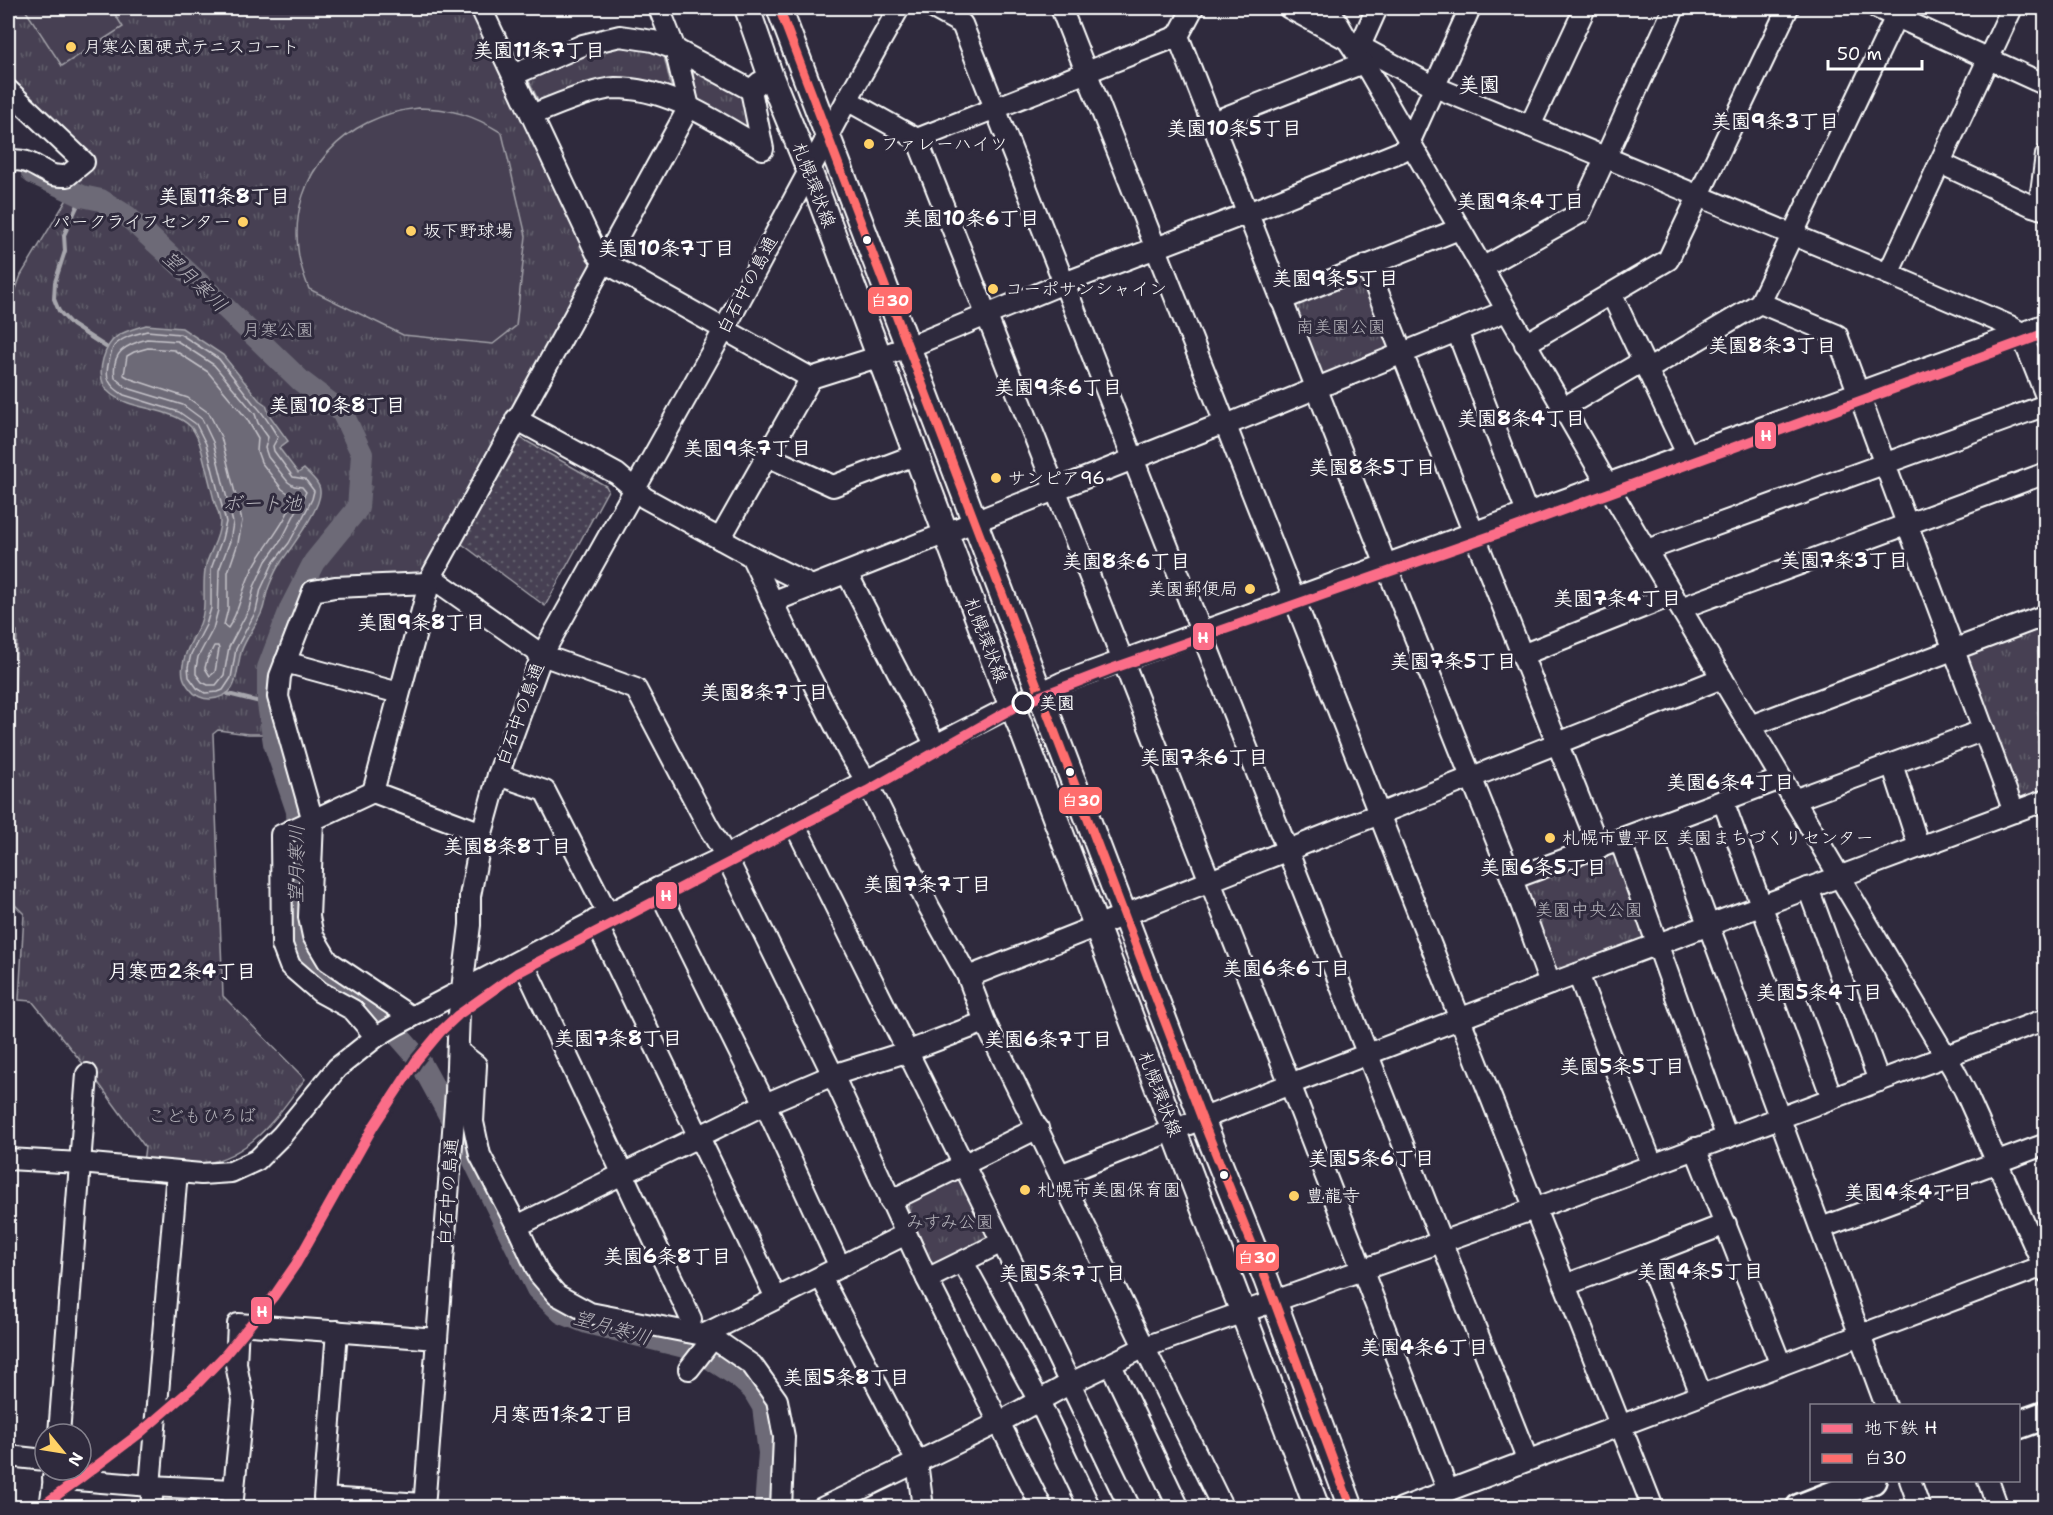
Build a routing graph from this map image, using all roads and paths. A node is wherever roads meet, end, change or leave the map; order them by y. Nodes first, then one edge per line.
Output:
1 (481, 8) edge
2 (659, 8) edge
3 (747, 8) edge
4 (779, 8) edge
5 (899, 8) edge
6 (933, 8) edge
7 (1061, 8) edge
8 (1193, 8) edge
9 (1289, 8) edge
10 (1329, 8) edge
11 (1377, 8) edge
12 (1470, 8) edge
13 (1585, 8) edge
14 (1674, 8) edge
15 (1788, 8) edge
16 (1877, 8) edge
17 (2012, 8) edge
18 (1898, 12) edge
19 (1178, 36) junction
20 (675, 50) junction
21 (1357, 50) junction
22 (1989, 57) junction
23 (1086, 71) junction
24 (513, 75) junction
25 (771, 77) junction
26 (2046, 84) edge
27 (1435, 87) junction
28 (8, 90) edge
29 (751, 90) junction
30 (846, 100) junction
31 (689, 107) junction
32 (994, 109) junction
33 (532, 115) junction
34 (1213, 122) junction
35 (1530, 126) junction
36 (828, 135) junction
37 (917, 139) junction
38 (1409, 143) junction
39 (2046, 155) edge
40 (1605, 157) junction
41 (8, 161) edge
42 (1940, 163) junction
43 (809, 170) junction
44 (1700, 196) junction
45 (2042, 209) edge
46 (1248, 213) junction
47 (1460, 229) junction
48 (1794, 235) junction
49 (1156, 248) junction
50 (604, 262) junction
51 (1367, 265) junction
52 (1482, 268) junction
53 (1888, 274) junction
54 (1064, 283) junction
55 (1612, 295) junction
56 (1281, 300) junction
57 (1760, 303) junction
58 (1506, 311) junction
59 (986, 315) junction
60 (2046, 324) edge
61 (725, 328) junction
62 (1457, 331) junction
63 (2021, 333) junction
64 (1525, 344) junction
65 (909, 347) junction
66 (1402, 354) junction
67 (879, 358) junction
68 (1645, 366) junction
69 (811, 378) junction
70 (1317, 387) junction
71 (1857, 392) junction
72 (2046, 396) edge
73 (2046, 405) edge
74 (1563, 408) junction
75 (516, 419) junction
76 (1226, 425) junction
77 (1687, 454) junction
78 (915, 455) junction
79 (767, 456) junction
80 (1134, 460) junction
81 (1883, 463) junction
82 (2046, 473) edge
83 (1607, 483) junction
84 (634, 488) junction
85 (1056, 490) junction
86 (1527, 513) junction
87 (976, 523) junction
88 (1906, 525) junction
89 (1473, 532) junction
90 (945, 533) junction
91 (720, 539) junction
92 (1647, 550) junction
93 (751, 556) junction
94 (1386, 565) junction
95 (847, 573) junction
96 (430, 580) junction
97 (812, 586) junction
98 (1294, 598) junction
99 (772, 602) junction
100 (1677, 602) junction
101 (2046, 615) edge
102 (1201, 632) junction
103 (1953, 650) junction
104 (542, 655) junction
105 (1522, 656) junction
106 (1122, 661) junction
107 (285, 662) junction
108 (1722, 678) junction
109 (399, 693) junction
110 (1040, 693) junction
111 (1012, 706) junction
112 (1750, 726) junction
113 (1984, 730) junction
114 (1557, 744) junction
115 (936, 746) junction
116 (1892, 764) junction
117 (498, 775) junction
118 (1470, 777) junction
119 (1781, 779) junction
120 (867, 782) junction
121 (373, 792) junction
122 (1794, 800) junction
123 (2046, 800) edge
124 (1723, 801) junction
125 (2014, 812) junction
126 (1379, 814) junction
127 (792, 819) junction
128 (1670, 821) junction
129 (310, 822) junction
130 (482, 833) junction
131 (1620, 840) junction
132 (1919, 847) junction
133 (1599, 848) junction
134 (1288, 851) junction
135 (726, 856) junction
136 (1839, 876) junction
137 (1512, 879) junction
138 (1210, 881) junction
139 (658, 888) junction
140 (1808, 888) junction
141 (1762, 905) junction
142 (1125, 914) junction
143 (602, 917) junction
144 (1709, 925) junction
145 (1096, 926) junction
146 (1658, 944) junction
147 (522, 960) junction
148 (1578, 974) junction
149 (968, 977) junction
150 (1550, 984) junction
151 (462, 990) junction
152 (1460, 1017) junction
153 (2046, 1019) edge
154 (985, 1022) junction
155 (392, 1028) junction
156 (458, 1052) junction
157 (906, 1052) junction
158 (1368, 1054) junction
159 (1945, 1056) junction
160 (87, 1074) dead end
161 (833, 1075) junction
162 (1879, 1081) junction
163 (1290, 1084) junction
164 (1832, 1098) junction
165 (765, 1104) junction
166 (1780, 1117) junction
167 (1202, 1119) junction
168 (1038, 1128) junction
169 (1174, 1131) junction
170 (698, 1136) junction
171 (1726, 1138) junction
172 (2046, 1144) edge
173 (1695, 1148) junction
174 (8, 1159) edge
175 (80, 1163) junction
176 (1996, 1163) junction
177 (1652, 1164) junction
178 (963, 1167) junction
179 (177, 1172) junction
180 (623, 1174) junction
181 (1060, 1175) junction
182 (890, 1201) junction
183 (1534, 1209) junction
184 (1726, 1224) junction
185 (517, 1226) junction
186 (1821, 1228) junction
187 (906, 1234) junction
188 (1442, 1241) junction
189 (1002, 1242) junction
190 (1646, 1255) junction
191 (963, 1262) junction
192 (840, 1267) junction
193 (2045, 1268) edge
194 (1361, 1270) junction
195 (821, 1276) junction
196 (927, 1280) junction
197 (1565, 1285) junction
198 (776, 1298) junction
199 (1274, 1302) junction
200 (1244, 1313) junction
201 (338, 1331) junction
202 (1860, 1336) junction
203 (703, 1338) junction
204 (437, 1339) junction
205 (1145, 1347) junction
206 (1112, 1365) junction
207 (1781, 1365) junction
208 (689, 1369) dead end
209 (1069, 1384) junction
210 (1701, 1394) junction
211 (1039, 1401) junction
212 (1885, 1404) edge
213 (2046, 1414) edge
214 (60, 1422) edge
215 (1000, 1422) junction
216 (1620, 1425) junction
217 (2020, 1425) edge
218 (8, 1456) edge
219 (1527, 1459) junction
220 (917, 1462) junction
221 (33, 1464) edge
222 (93, 1476) edge
223 (51, 1482) edge
224 (1867, 1482) edge
225 (1911, 1482) edge
226 (1989, 1482) edge
227 (152, 1486) junction
228 (1448, 1491) junction
229 (233, 1499) edge
230 (424, 1506) edge
231 (50, 1508) edge
232 (152, 1508) edge
233 (781, 1508) edge
234 (822, 1508) edge
235 (923, 1508) edge
236 (1042, 1508) edge
237 (1090, 1508) edge
238 (1130, 1508) edge
239 (1179, 1508) edge
240 (1223, 1508) edge
241 (1317, 1508) edge
242 (1351, 1508) edge
243 (1402, 1508) edge
244 (1653, 1508) edge
245 (1800, 1508) edge
246 (1920, 1508) edge
247 (1998, 1508) edge

1 - 24 street
2 - 20 street
3 - 25 main road, 札幌環状線
4 - 36 main road, 札幌環状線
5 - 30 street, 白石中の島通
6 - 32 street
7 - 23 street
8 - 19 street
9 - 21 street
10 - 21 street
11 - 21 street
12 - 27 street
13 - 35 street
14 - 40 street
15 - 44 street
16 - 18 street
17 - 22 street
18 - 22 street
18 - 48 street
19 - 23 street
19 - 34 street
20 - 24 street
20 - 29 street
20 - 31 street
21 - 27 street
21 - 34 street
21 - 38 street
22 - 26 street
22 - 42 street
23 - 32 street
23 - 49 street
24 - 33 street
25 - 29 street
25 - 43 main road, 札幌環状線
27 - 35 street
27 - 38 street
28 - 41 street
29 - 31 street
30 - 36 street, 白石中の島通
30 - 37 street
31 - 33 street
31 - 50 street
32 - 37 street
32 - 54 street
33 - 50 street
34 - 46 street
35 - 40 street
36 - 43 street, 白石中の島通
36 - 65 main road, 札幌環状線
37 - 59 street
38 - 46 street
38 - 47 street
39 - 45 street
40 - 44 street
40 - 52 street
42 - 45 street
42 - 53 street
43 - 61 street, 白石中の島通
43 - 67 main road, 札幌環状線
44 - 48 street
44 - 55 street
46 - 49 street
46 - 56 street
47 - 51 street
47 - 52 street
48 - 53 street
48 - 57 street
49 - 54 street
49 - 76 street
50 - 61 street
50 - 75 street
51 - 56 street
51 - 66 street
52 - 58 street
53 - 63 street
54 - 59 street
54 - 80 street
55 - 64 street
55 - 68 street
56 - 70 street
57 - 68 street
57 - 71 street
58 - 62 street
58 - 64 street
59 - 65 street
59 - 85 street
60 - 63 street
61 - 69 street
61 - 84 street, 白石中の島通
62 - 66 street
62 - 86 street
63 - 71 street
63 - 72 street
64 - 74 street
65 - 67 street
65 - 87 main road, 札幌環状線
66 - 70 street
66 - 89 street
67 - 69 street
67 - 78 main road, 札幌環状線
68 - 74 street
68 - 77 street
69 - 79 street
70 - 76 street
70 - 94 street
71 - 77 street
71 - 81 street
73 - 81 street
74 - 83 street
75 - 84 street
75 - 96 street
76 - 80 street
76 - 98 street
77 - 83 street
78 - 79 street
78 - 90 main road, 札幌環状線
79 - 91 street
80 - 85 street
80 - 102 street
81 - 88 street
81 - 92 street
82 - 88 street
83 - 86 street
83 - 92 street
84 - 91 street
84 - 104 street, 白石中の島通
85 - 87 street
85 - 106 street
86 - 89 street
87 - 90 street
87 - 110 main road, 札幌環状線
88 - 100 street
88 - 103 street
89 - 94 street
89 - 105 street
90 - 95 street
90 - 111 main road, 札幌環状線
91 - 93 street
92 - 100 street
93 - 97 street
93 - 99 street
94 - 98 street
94 - 118 street
95 - 97 street
95 - 115 street
96 - 104 street
96 - 107 street
96 - 109 street
97 - 99 street
98 - 102 street
98 - 126 street
99 - 120 street
100 - 105 street
100 - 108 street
101 - 103 street
102 - 106 street
102 - 134 street
103 - 112 street
103 - 113 street
104 - 117 street, 白石中の島通
104 - 135 street
105 - 114 street
106 - 110 street
106 - 138 street
107 - 109 street
107 - 129 street
108 - 112 street
108 - 114 street
109 - 121 street
110 - 111 street
110 - 142 main road, 札幌環状線
111 - 115 street
111 - 145 main road, 札幌環状線
112 - 119 street
113 - 116 street
113 - 125 street
114 - 118 street
114 - 133 street
115 - 120 street
116 - 122 street
116 - 132 street
117 - 130 street, 白石中の島通
117 - 143 street
118 - 126 street
118 - 137 street
119 - 122 street
119 - 124 street
120 - 127 street
120 - 149 street
121 - 129 street
121 - 130 street
122 - 136 street
123 - 125 street
124 - 128 street
124 - 141 street
125 - 132 street
126 - 134 street
126 - 152 street
127 - 135 street
127 - 157 street
128 - 131 street
128 - 144 street
129 - 155 street
129 - 155 street
130 - 151 street, 白石中の島通
131 - 133 street
131 - 146 street
132 - 136 street
133 - 137 street
134 - 138 street
134 - 158 street
135 - 139 street
135 - 161 street
136 - 140 street
136 - 159 street
137 - 150 street
138 - 142 street
138 - 163 street
139 - 143 street
139 - 165 street
140 - 141 street
140 - 162 street
141 - 144 street
141 - 164 street
142 - 145 street
142 - 167 main road, 札幌環状線
143 - 147 street
143 - 170 street
144 - 146 street
144 - 166 street
145 - 149 street
145 - 169 main road, 札幌環状線
146 - 148 street
146 - 171 street
147 - 151 street
147 - 180 street
148 - 150 street
148 - 177 street
149 - 154 street
150 - 152 street
151 - 155 street
151 - 156 street, 白石中の島通
152 - 158 street
152 - 183 street
153 - 159 street
154 - 157 street
154 - 168 street
155 - 179 street
156 - 185 street
156 - 204 street, 白石中の島通
157 - 161 street
157 - 178 street
158 - 163 street
158 - 188 street
159 - 162 street
159 - 176 street
160 - 175 street
161 - 165 street
161 - 182 street
162 - 164 street
163 - 167 street
163 - 194 street
164 - 166 street
165 - 170 street
165 - 192 street
166 - 171 street
166 - 186 street
167 - 169 street
167 - 199 main road, 札幌環状線
168 - 178 street
168 - 181 street
169 - 181 street
169 - 200 main road, 札幌環状線
170 - 180 street
170 - 198 street
171 - 173 street
172 - 176 street
173 - 177 street
173 - 184 street
174 - 175 street
175 - 179 street
175 - 214 street
176 - 186 street
176 - 193 street
177 - 183 street
178 - 182 street
178 - 189 street
179 - 227 street
180 - 185 street
180 - 203 street
181 - 205 street
182 - 187 street
183 - 188 street
183 - 197 street
184 - 190 street
184 - 207 street
185 - 203 street
186 - 202 street
187 - 192 street
187 - 196 street
188 - 194 street
188 - 219 street
189 - 191 street
189 - 209 street
190 - 197 street
190 - 210 street
191 - 196 street
191 - 211 street
192 - 195 street
193 - 202 street
194 - 199 street
194 - 228 street
195 - 198 street
195 - 220 street
196 - 215 street
197 - 216 street
198 - 203 street
199 - 200 street
199 - 242 main road, 札幌環状線
200 - 205 street
200 - 241 main road, 札幌環状線
201 - 204 street
201 - 229 street
201 - 230 street
202 - 207 street
202 - 212 street
203 - 208 street
203 - 233 street
204 - 230 street, 白石中の島通
205 - 206 street
205 - 240 street
206 - 209 street
206 - 239 street
207 - 210 street
209 - 211 street
209 - 238 street
210 - 216 street
211 - 215 street
211 - 237 street
213 - 217 highway
215 - 220 street
215 - 236 street
216 - 219 street
216 - 244 street
218 - 221 street
219 - 228 street
220 - 234 street
220 - 235 street
222 - 227 street
223 - 231 street
224 - 245 highway
225 - 246 street
226 - 247 street
227 - 229 street
227 - 232 street
228 - 243 street

